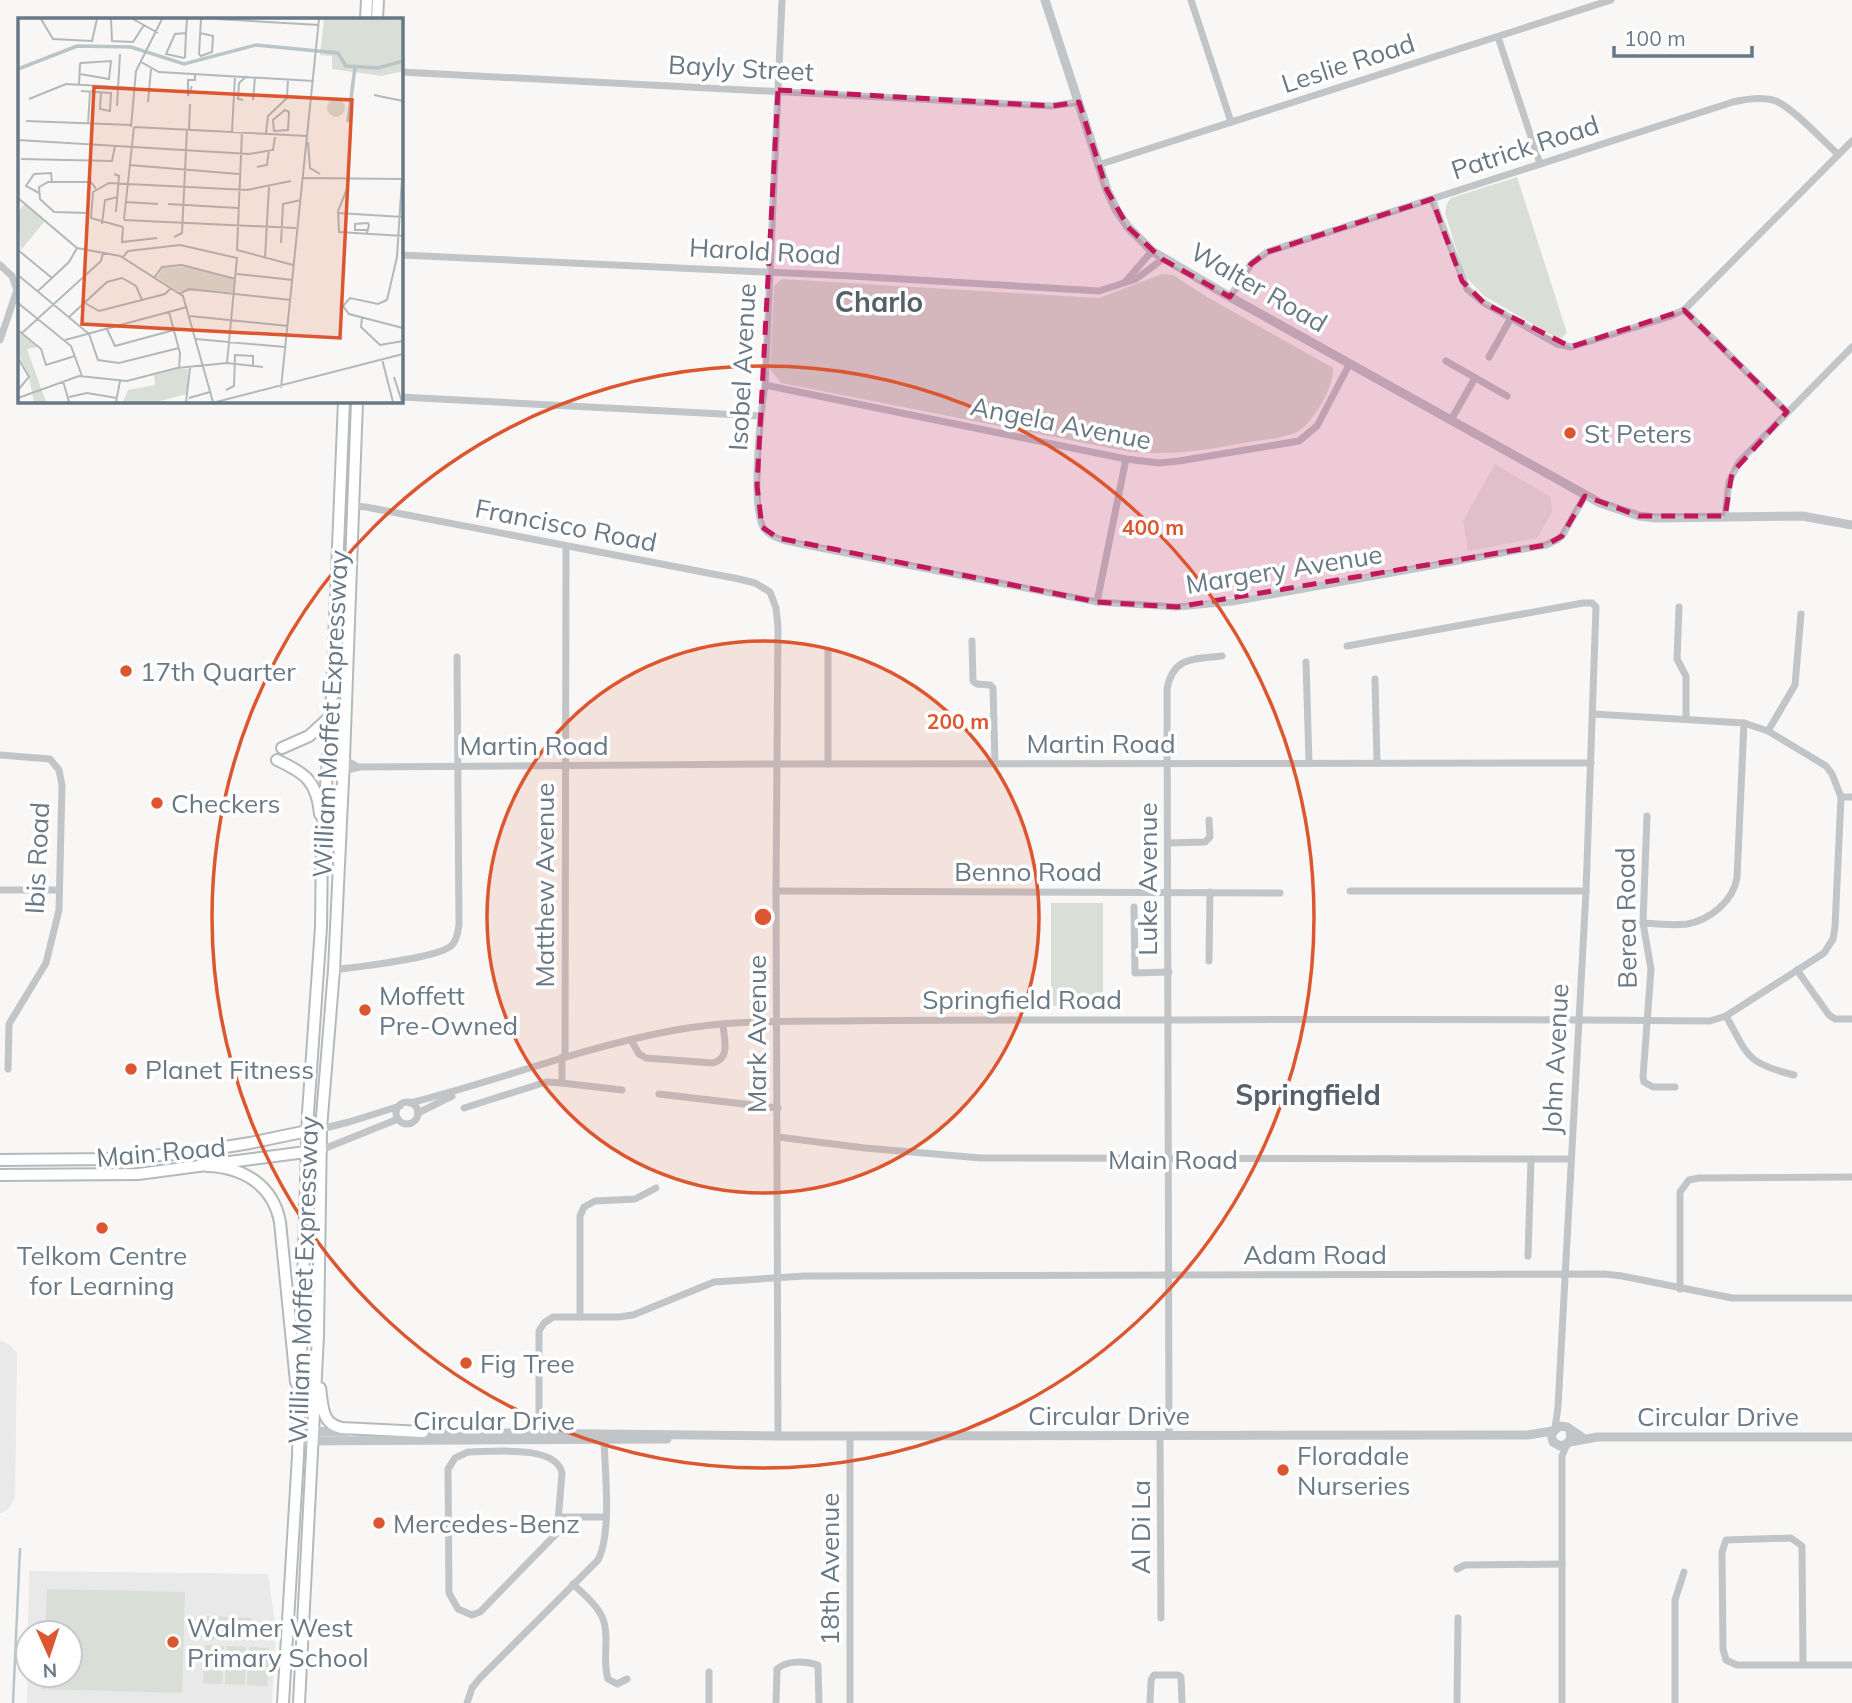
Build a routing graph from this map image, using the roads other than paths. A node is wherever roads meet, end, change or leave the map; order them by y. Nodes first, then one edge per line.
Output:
1 (367, 0) edge
2 (378, 0) edge
3 (782, 0) edge
4 (1045, 0) edge
5 (1191, 0) edge
6 (1611, 0) edge
7 (366, 18) edge
8 (377, 18) edge
9 (1498, 37) junction
10 (402, 72) edge
11 (778, 90) junction
12 (1079, 102) junction
13 (1231, 122) junction
14 (1852, 141) edge
15 (1838, 154) junction
16 (1540, 164) junction
17 (1098, 165) junction
18 (1432, 199) junction
19 (1152, 251) junction
20 (402, 255) edge
21 (1164, 258) junction
22 (0, 265) edge
23 (769, 272) junction
24 (1125, 282) junction
25 (1230, 298) junction
26 (1684, 310) junction
27 (1511, 318) junction
28 (0, 340) edge
29 (1852, 347) edge
30 (1489, 357) dead end
31 (1446, 361) dead end
32 (1349, 363) junction
33 (1475, 378) junction
34 (765, 385) junction
35 (1507, 396) dead end
36 (402, 397) edge
37 (344, 402) edge
38 (357, 402) edge
39 (1787, 412) junction
40 (760, 416) junction
41 (1451, 420) junction
42 (1126, 459) junction
43 (1585, 496) junction
44 (351, 506) junction
45 (1725, 516) junction
46 (1852, 525) edge
47 (762, 527) joint
48 (566, 547) junction
49 (770, 592) joint
50 (1097, 602) junction
51 (1679, 607) dead end
52 (1801, 614) dead end
53 (972, 641) dead end
54 (1347, 646) dead end
55 (828, 651) dead end
56 (457, 656) dead end
57 (1223, 656) dead end
58 (1306, 662) dead end
59 (1375, 679) dead end
60 (1593, 714) junction
61 (331, 716) junction
62 (1686, 718) junction
63 (1744, 723) junction
64 (1768, 731) junction
65 (282, 748) dead end
66 (0, 755) edge
67 (277, 760) dead end
68 (327, 762) junction
69 (1308, 763) junction
70 (1377, 763) junction
71 (1591, 763) junction
72 (779, 764) junction
73 (828, 764) junction
74 (995, 764) junction
75 (1168, 764) junction
76 (344, 765) junction
77 (457, 766) junction
78 (566, 766) junction
79 (1841, 797) junction
80 (1852, 797) edge
81 (1647, 816) dead end
82 (1209, 820) dead end
83 (322, 841) junction
84 (1168, 843) junction
85 (0, 890) edge
86 (59, 890) junction
87 (776, 891) junction
88 (1350, 891) dead end
89 (1586, 891) junction
90 (1168, 892) junction
91 (1210, 892) junction
92 (1280, 892) dead end
93 (1134, 907) dead end
94 (1643, 923) junction
95 (1209, 961) dead end
96 (334, 970) junction
97 (1797, 970) junction
98 (1168, 972) junction
99 (1726, 1016) junction
100 (1578, 1018) junction
101 (1852, 1019) edge
102 (1168, 1020) junction
103 (1647, 1020) junction
104 (778, 1021) junction
105 (723, 1024) junction
106 (631, 1040) junction
107 (564, 1057) junction
108 (8, 1069) dead end
109 (1794, 1075) dead end
110 (562, 1083) junction
111 (475, 1086) junction
112 (1675, 1087) dead end
113 (622, 1090) dead end
114 (659, 1094) dead end
115 (410, 1103) junction
116 (400, 1105) junction
117 (464, 1108) dead end
118 (778, 1108) junction
119 (418, 1113) junction
120 (398, 1119) junction
121 (321, 1129) junction
122 (307, 1130) junction
123 (778, 1137) junction
124 (321, 1150) junction
125 (307, 1152) junction
126 (1169, 1159) junction
127 (1531, 1159) junction
128 (1570, 1159) junction
129 (0, 1160) edge
130 (207, 1166) junction
131 (0, 1175) edge
132 (1852, 1177) edge
133 (656, 1188) dead end
134 (1528, 1255) dead end
135 (1169, 1276) junction
136 (1564, 1276) junction
137 (777, 1279) junction
138 (1680, 1289) junction
139 (1852, 1298) edge
140 (580, 1317) junction
141 (316, 1376) junction
142 (300, 1387) junction
143 (1558, 1407) junction
144 (539, 1414) dead end
145 (1568, 1428) junction
146 (1554, 1429) junction
147 (424, 1432) junction
148 (689, 1435) junction
149 (1528, 1435) junction
150 (299, 1436) junction
151 (312, 1436) junction
152 (778, 1436) junction
153 (850, 1436) junction
154 (1165, 1436) junction
155 (1852, 1437) edge
156 (1584, 1438) junction
157 (604, 1441) junction
158 (1568, 1443) junction
159 (1555, 1444) junction
160 (1562, 1456) junction
161 (559, 1517) junction
162 (605, 1517) junction
163 (1562, 1564) junction
164 (1457, 1569) dead end
165 (1684, 1572) dead end
166 (573, 1584) junction
167 (1161, 1618) dead end
168 (1458, 1618) dead end
169 (1803, 1665) junction
170 (1852, 1665) edge
171 (709, 1672) dead end
172 (627, 1679) dead end
173 (283, 1703) edge
174 (299, 1703) edge
175 (467, 1703) edge
176 (709, 1703) edge
177 (776, 1703) edge
178 (819, 1703) edge
179 (850, 1703) edge
180 (1150, 1703) edge
181 (1182, 1703) edge
182 (1457, 1703) edge
183 (1562, 1703) edge
184 (1675, 1703) edge

1 - 7 main road
2 - 8 main road
3 - 11 street, Isobel Avenue
4 - 12 street, Walter Road
5 - 13 street
6 - 9 street, Leslie Road
9 - 13 street, Leslie Road
9 - 16 street
10 - 11 street, Bayly Street
11 - 12 street, Bayly Street
11 - 23 street, Isobel Avenue
12 - 17 street, Walter Road
13 - 17 street, Leslie Road
14 - 15 street
15 - 16 street, Patrick Road
15 - 26 street
16 - 18 street, Patrick Road
17 - 19 street, Walter Road
18 - 25 street, Patrick Road
18 - 27 street
19 - 21 street, Walter Road
19 - 24 street
20 - 23 street, Harold Road
21 - 24 street, Harold Road
21 - 25 street, Walter Road
22 - 28 street
23 - 24 street, Harold Road
23 - 34 street, Isobel Avenue
25 - 32 street, Walter Road
26 - 27 street
26 - 39 street
27 - 30 street
29 - 39 street
31 - 33 street
32 - 41 street, Walter Road
32 - 42 street, Angela Avenue
33 - 35 street
33 - 41 street
34 - 40 street, Isobel Avenue
34 - 42 street, Angela Avenue
36 - 40 street
37 - 61 main road, William Moffet Expressway
38 - 44 main road
39 - 45 street
40 - 47 street, Isobel Avenue
41 - 43 street, Walter Road
42 - 50 street
43 - 45 street, Walter Road
43 - 50 street, Margery Avenue
44 - 48 street, Francisco Road
44 - 76 main road
45 - 46 street, Walter Road
47 - 50 street, Margery Avenue
48 - 49 street, Francisco Road
48 - 78 street, Matthew Avenue
49 - 72 street, Mark Avenue
51 - 62 street
52 - 64 street
53 - 74 street
54 - 60 street, John Avenue
55 - 73 street
56 - 77 street
57 - 75 street, Luke Avenue
58 - 69 street
59 - 70 street
60 - 62 street
60 - 71 street, John Avenue
61 - 65 main road
61 - 68 main road, William Moffet Expressway
62 - 63 street
63 - 64 street
63 - 94 street
64 - 79 street
66 - 86 street, Ibis Road
67 - 83 main road
68 - 76 street
68 - 76 street
68 - 83 main road, William Moffet Expressway
69 - 70 street, Martin Road
69 - 75 street, Martin Road
70 - 71 street, Martin Road
71 - 89 street, John Avenue
72 - 73 street, Martin Road
72 - 78 street, Martin Road
72 - 87 street, Mark Avenue
73 - 74 street, Martin Road
74 - 75 street, Martin Road
75 - 84 street, Luke Avenue
76 - 77 street, Martin Road
76 - 96 main road
77 - 78 street, Martin Road
77 - 96 street
78 - 107 street, Matthew Avenue
79 - 80 street
79 - 97 street
81 - 94 street, Berea Road
82 - 84 street
83 - 122 main road, William Moffet Expressway
84 - 90 street, Luke Avenue
85 - 86 street
86 - 108 street, Ibis Road
87 - 90 street, Benno Road
87 - 104 street, Mark Avenue
88 - 89 street
89 - 100 street, John Avenue
90 - 91 street, Benno Road
90 - 98 street, Luke Avenue
91 - 92 street, Benno Road
91 - 95 street
93 - 98 street
94 - 103 street, Berea Road
96 - 121 main road
97 - 99 street
97 - 101 street
98 - 102 street, Luke Avenue
99 - 103 street, Springfield Road
99 - 109 street
100 - 102 street, Springfield Road
100 - 103 street, Springfield Road
100 - 128 street, John Avenue
102 - 104 street, Springfield Road
102 - 126 street, Luke Avenue
103 - 112 street, Berea Road
104 - 105 street, Springfield Road
104 - 118 street, Mark Avenue
105 - 106 street, Springfield Road
105 - 106 street
106 - 107 street, Springfield Road
107 - 110 street, Matthew Avenue
107 - 111 street, Springfield Road
110 - 113 street
110 - 117 street
111 - 115 street, Springfield Road
111 - 119 street, Springfield Road
114 - 118 street
115 - 116 street
115 - 119 street
116 - 120 street
116 - 121 street
118 - 123 street, Mark Avenue
119 - 120 street
120 - 124 street
121 - 122 main road, Main Road
121 - 124 main road
122 - 125 main road, William Moffet Expressway
122 - 129 main road, Main Road
123 - 126 street, Main Road
123 - 137 street, Mark Avenue
124 - 125 main road, Main Road
124 - 141 main road
125 - 130 main road, Main Road
125 - 142 main road, William Moffet Expressway
126 - 127 street, Main Road
126 - 135 street, Luke Avenue
127 - 128 street, Main Road
127 - 134 street
128 - 136 street, John Avenue
130 - 131 main road, Main Road
130 - 142 main road
132 - 138 street
133 - 140 street
135 - 136 street, Adam Road
135 - 137 street, Adam Road
135 - 154 street, Luke Avenue
136 - 138 street, Adam Road
136 - 143 street, John Avenue
137 - 140 street, Adam Road
137 - 152 street, Mark Avenue
138 - 139 street, Adam Road
140 - 144 street, Adam Road
141 - 147 main road
141 - 151 main road, William Moffet Expressway
142 - 150 main road, William Moffet Expressway
143 - 145 street, John Avenue
143 - 146 street, John Avenue
145 - 146 street, Circular Drive
145 - 156 street, Circular Drive
145 - 158 street
146 - 149 street, Circular Drive
146 - 159 street
147 - 148 street, Circular Drive
147 - 151 street, Circular Drive
148 - 152 street, Circular Drive
148 - 157 street, Circular Drive
149 - 154 street, Circular Drive
149 - 159 street, Circular Drive
150 - 151 street, Circular Drive
150 - 173 main road, William Moffet Expressway
151 - 157 street, Circular Drive
151 - 174 main road, William Moffet Expressway
152 - 153 street, Circular Drive
153 - 154 street, Circular Drive
153 - 179 street, 18th Avenue
154 - 167 street, Al Di La
155 - 156 street, Circular Drive
156 - 158 street, Circular Drive
157 - 162 street
158 - 159 street, Circular Drive
158 - 160 street
159 - 160 street
160 - 163 street
161 - 161 street
161 - 162 street
162 - 166 street
163 - 164 street
163 - 183 street
165 - 184 street
166 - 172 street
166 - 175 street
168 - 182 street
169 - 169 street
169 - 170 street
171 - 176 street
177 - 178 street
180 - 181 street

